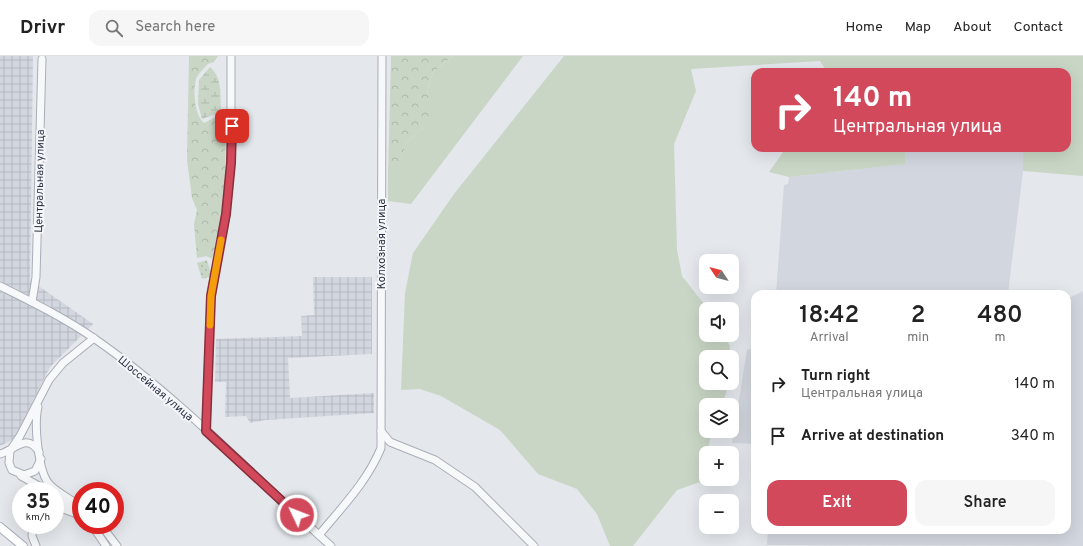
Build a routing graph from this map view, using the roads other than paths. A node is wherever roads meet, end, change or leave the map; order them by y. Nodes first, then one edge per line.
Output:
1 (231, 56) edge
2 (382, 56) edge
3 (42, 59) dead end
4 (0, 286) edge
5 (32, 302) junction
6 (94, 338) junction
7 (46, 387) junction
8 (206, 431) junction
9 (381, 431) junction
10 (390, 442) junction
11 (12, 448) junction
12 (381, 448) junction
13 (0, 454) edge
14 (40, 457) junction
15 (15, 472) junction
16 (32, 482) edge
17 (72, 501) edge
18 (64, 502) edge
19 (72, 508) edge
20 (0, 527) edge
21 (32, 534) edge
22 (98, 534) edge
23 (108, 534) edge
24 (319, 535) junction
25 (328, 545) edge
26 (23, 546) edge
27 (36, 546) edge
28 (106, 546) edge
29 (117, 546) edge
30 (534, 546) edge

1 - 8 street
2 - 9 street, Колхозная улица
3 - 5 street, Центральная улица
4 - 5 street, Шоссейная улица
5 - 6 street, Шоссейная улица
6 - 7 street
6 - 8 street, Шоссейная улица
7 - 11 street
7 - 14 street
8 - 24 street, Шоссейная улица
9 - 10 street
9 - 12 street, Колхозная улица
10 - 12 street
10 - 30 street
11 - 13 street
11 - 14 street
11 - 15 street
12 - 24 street, Колхозная улица
14 - 15 street
14 - 17 street
15 - 16 street
18 - 19 street
20 - 26 main road
21 - 27 street
22 - 28 street
23 - 29 street
24 - 25 street, Шоссейная улица

